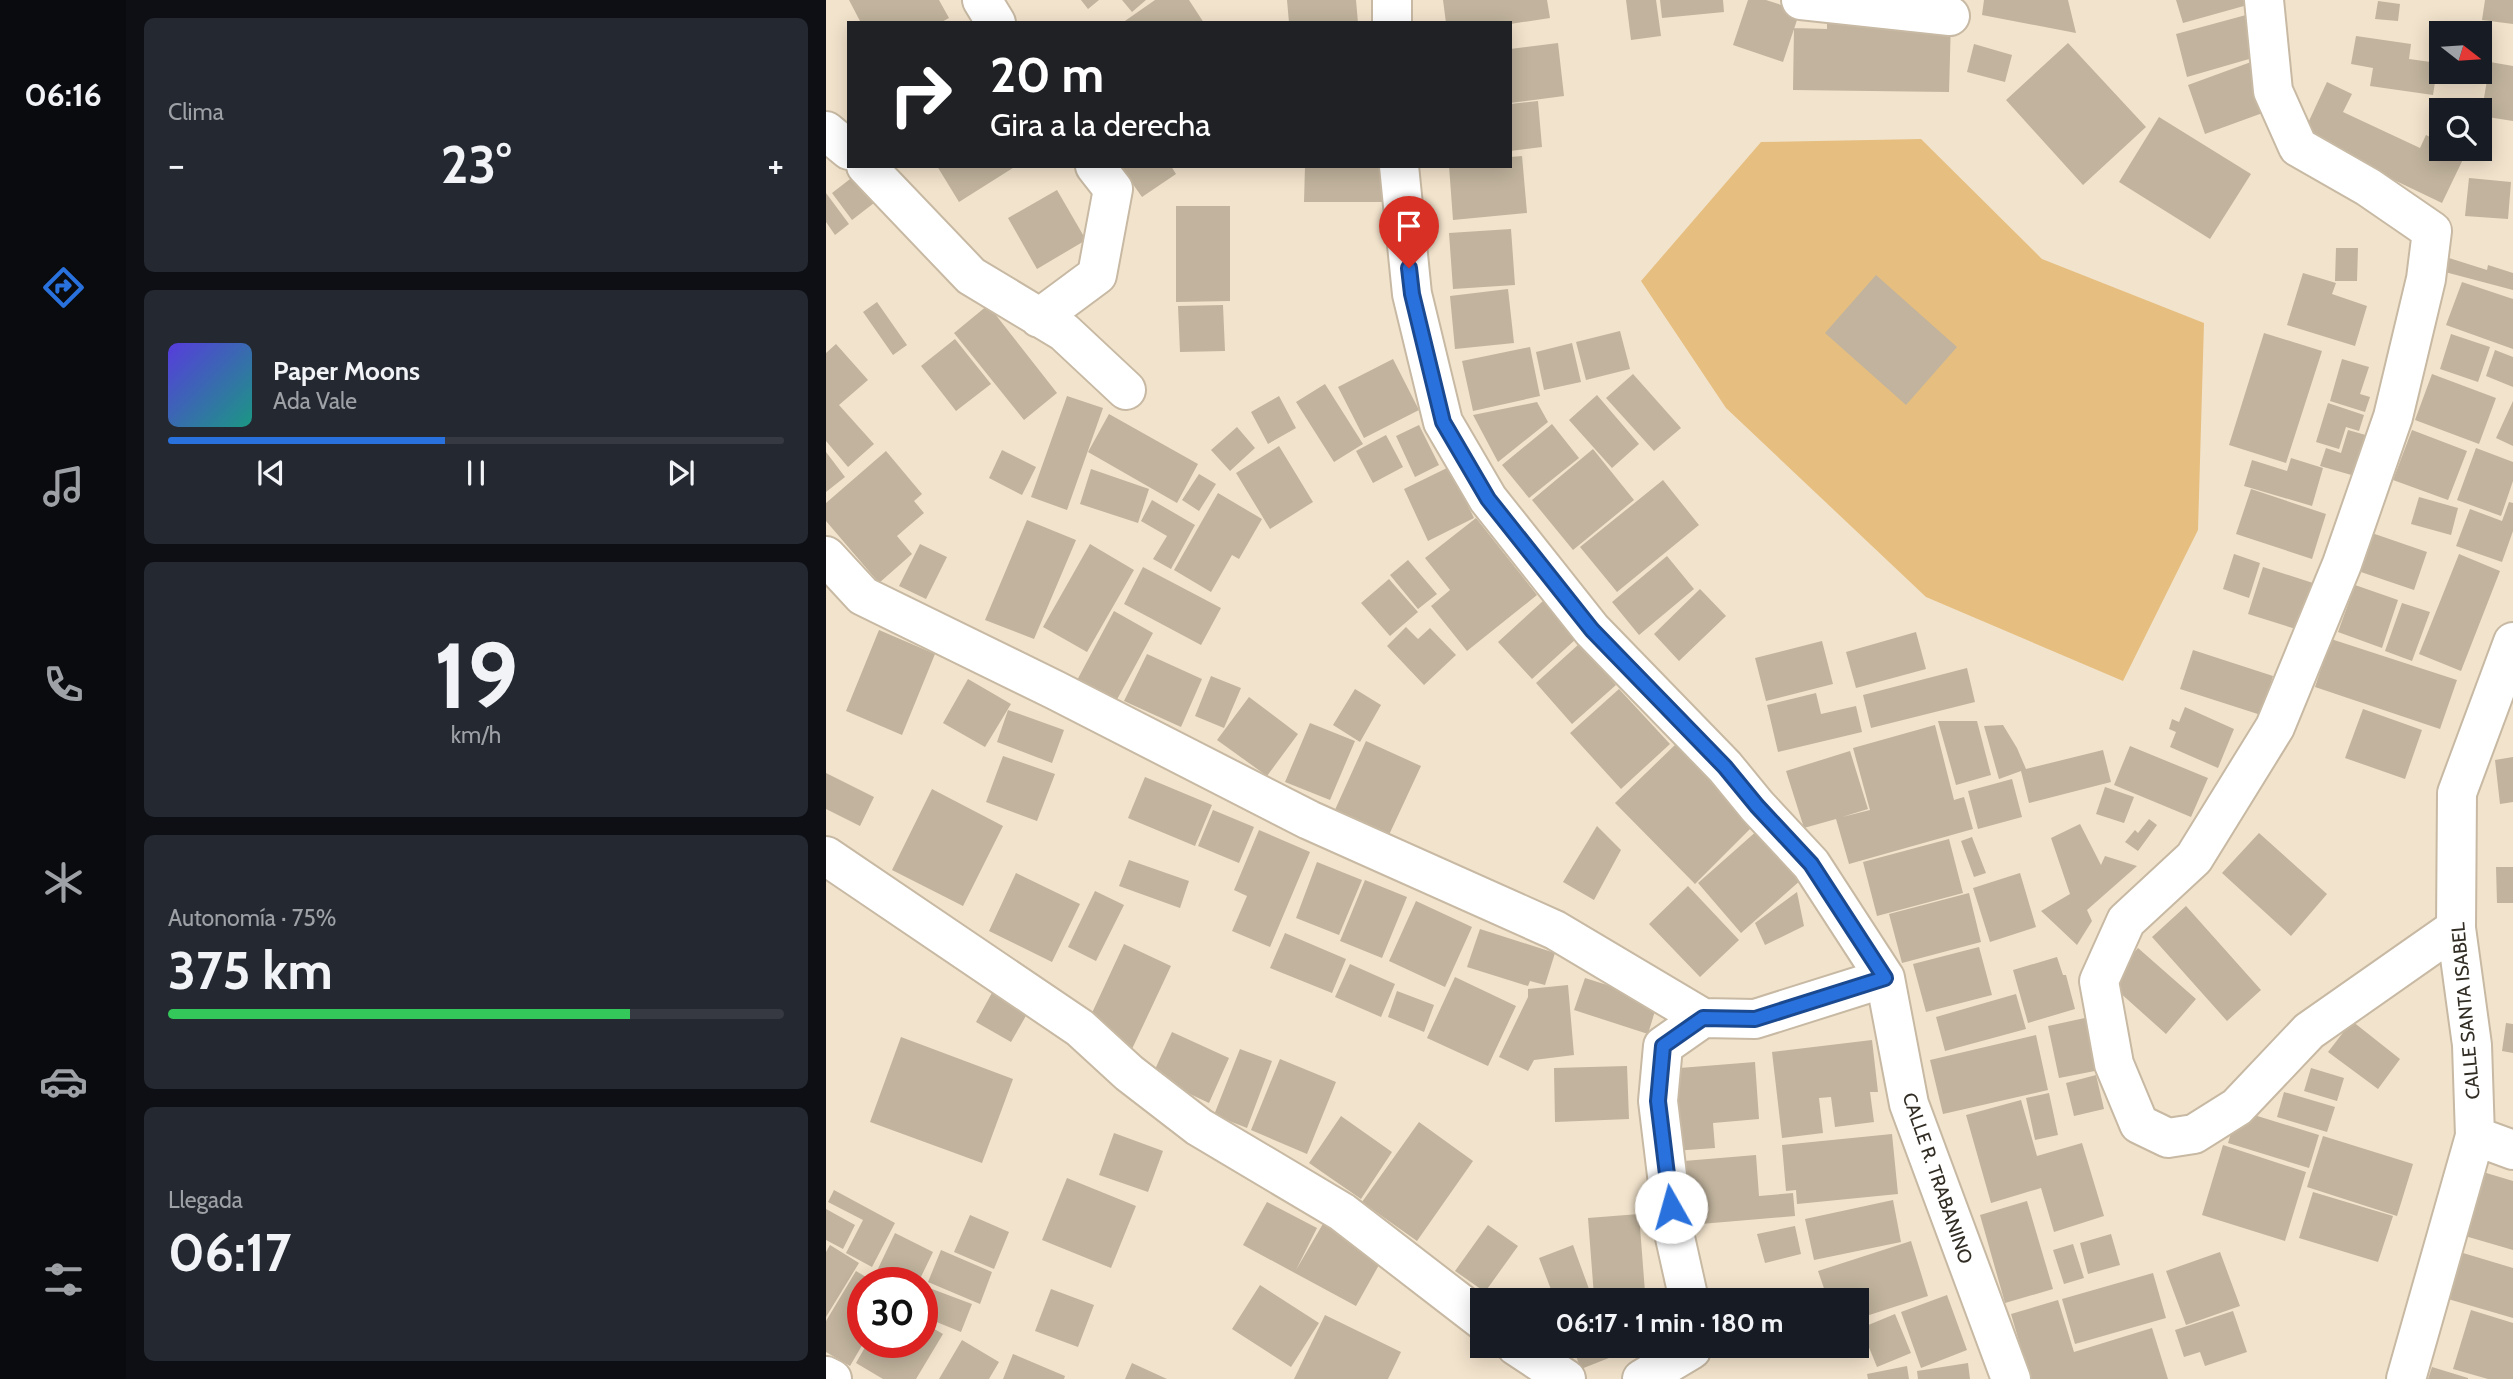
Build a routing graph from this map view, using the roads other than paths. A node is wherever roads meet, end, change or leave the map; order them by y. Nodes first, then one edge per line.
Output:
1 (982, 0) edge
2 (1392, 0) edge
3 (1801, 0) edge
4 (2264, 0) edge
5 (1950, 16) dead end
6 (995, 21) edge
7 (1392, 21) edge
8 (826, 131) edge
9 (847, 148) edge
10 (868, 168) edge
11 (1097, 168) edge
12 (1399, 168) edge
13 (1039, 318) junction
14 (1126, 390) dead end
15 (826, 556) edge
16 (2513, 642) edge
17 (826, 856) edge
18 (2456, 928) junction
19 (1885, 978) junction
20 (1703, 1018) junction
21 (2475, 1136) junction
22 (2513, 1150) edge
23 (1686, 1288) edge
24 (1470, 1311) edge
25 (1534, 1358) edge
26 (1677, 1358) edge
27 (826, 1376) edge
28 (832, 1379) edge
29 (1566, 1379) edge
30 (1642, 1379) edge
31 (2011, 1379) edge
32 (2406, 1379) edge

1 - 6 street
2 - 7 street
3 - 5 street
4 - 18 street
8 - 9 street
10 - 13 street
11 - 13 street
12 - 19 street, CALLE R. TRABANINO
13 - 14 street
15 - 20 street
16 - 18 street, CALLE SANTA ISABEL
17 - 24 street
18 - 21 street, CALLE SANTA ISABEL
19 - 20 street
19 - 31 street, CALLE R. TRABANINO
20 - 23 street
21 - 22 street
21 - 32 street, CALLE SANTA ISABEL
25 - 29 street
26 - 30 street
27 - 28 street

